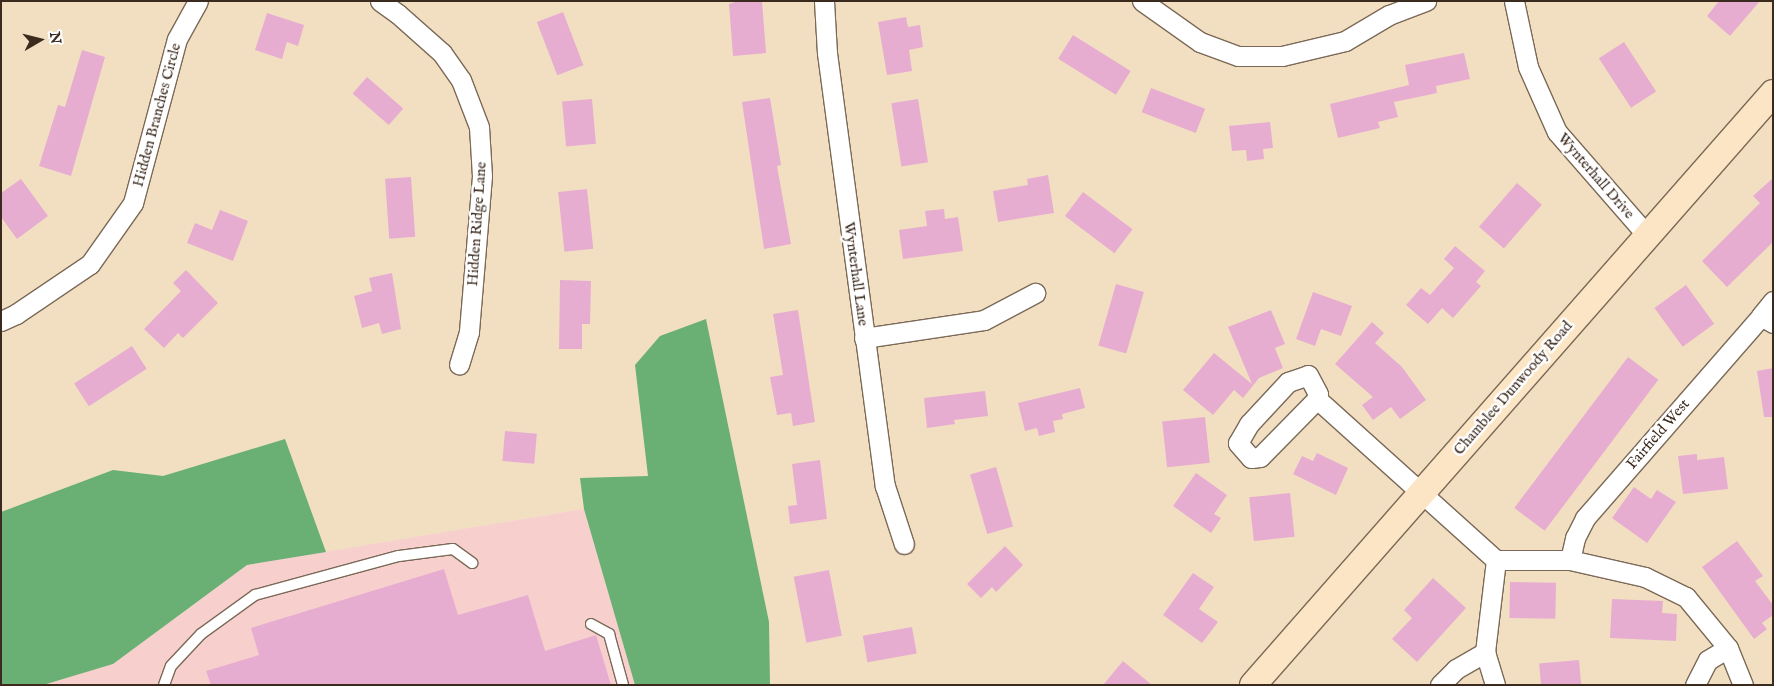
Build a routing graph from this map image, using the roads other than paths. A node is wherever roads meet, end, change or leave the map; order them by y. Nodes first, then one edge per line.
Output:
1 (198, 1) edge
2 (380, 1) edge
3 (824, 1) edge
4 (1142, 1) edge
5 (1426, 1) edge
6 (1514, 1) edge
7 (1773, 93) edge
8 (1646, 234) junction
9 (1035, 293) dead end
10 (1773, 301) edge
11 (1767, 319) edge
12 (1, 321) edge
13 (864, 338) junction
14 (460, 364) dead end
15 (1316, 399) junction
16 (1422, 494) junction
17 (904, 544) dead end
18 (1496, 560) junction
19 (1570, 560) junction
20 (472, 563) dead end
21 (591, 624) dead end
22 (1728, 648) junction
23 (1485, 652) junction
24 (164, 685) edge
25 (623, 685) edge
26 (1253, 685) edge
27 (1440, 685) edge
28 (1495, 685) edge
29 (1695, 685) edge
30 (1743, 685) edge

1 - 12 street, Hidden Branches Circle
2 - 14 street, Hidden Ridge Lane
3 - 13 street, Wynterhall Lane
4 - 5 street
6 - 8 street, Wynterhall Drive
7 - 8 street, Chamblee Dunwoody Road
8 - 16 street, Chamblee Dunwoody Road
9 - 13 street
10 - 11 street, Fairfield West
11 - 19 street, Fairfield West
13 - 17 street, Wynterhall Lane
15 - 15 street
15 - 16 street
16 - 18 street
16 - 26 street, Chamblee Dunwoody Road
18 - 19 street
18 - 23 street
19 - 22 street
20 - 24 lane
21 - 25 lane
22 - 29 street
22 - 30 street
23 - 27 street
23 - 28 street

